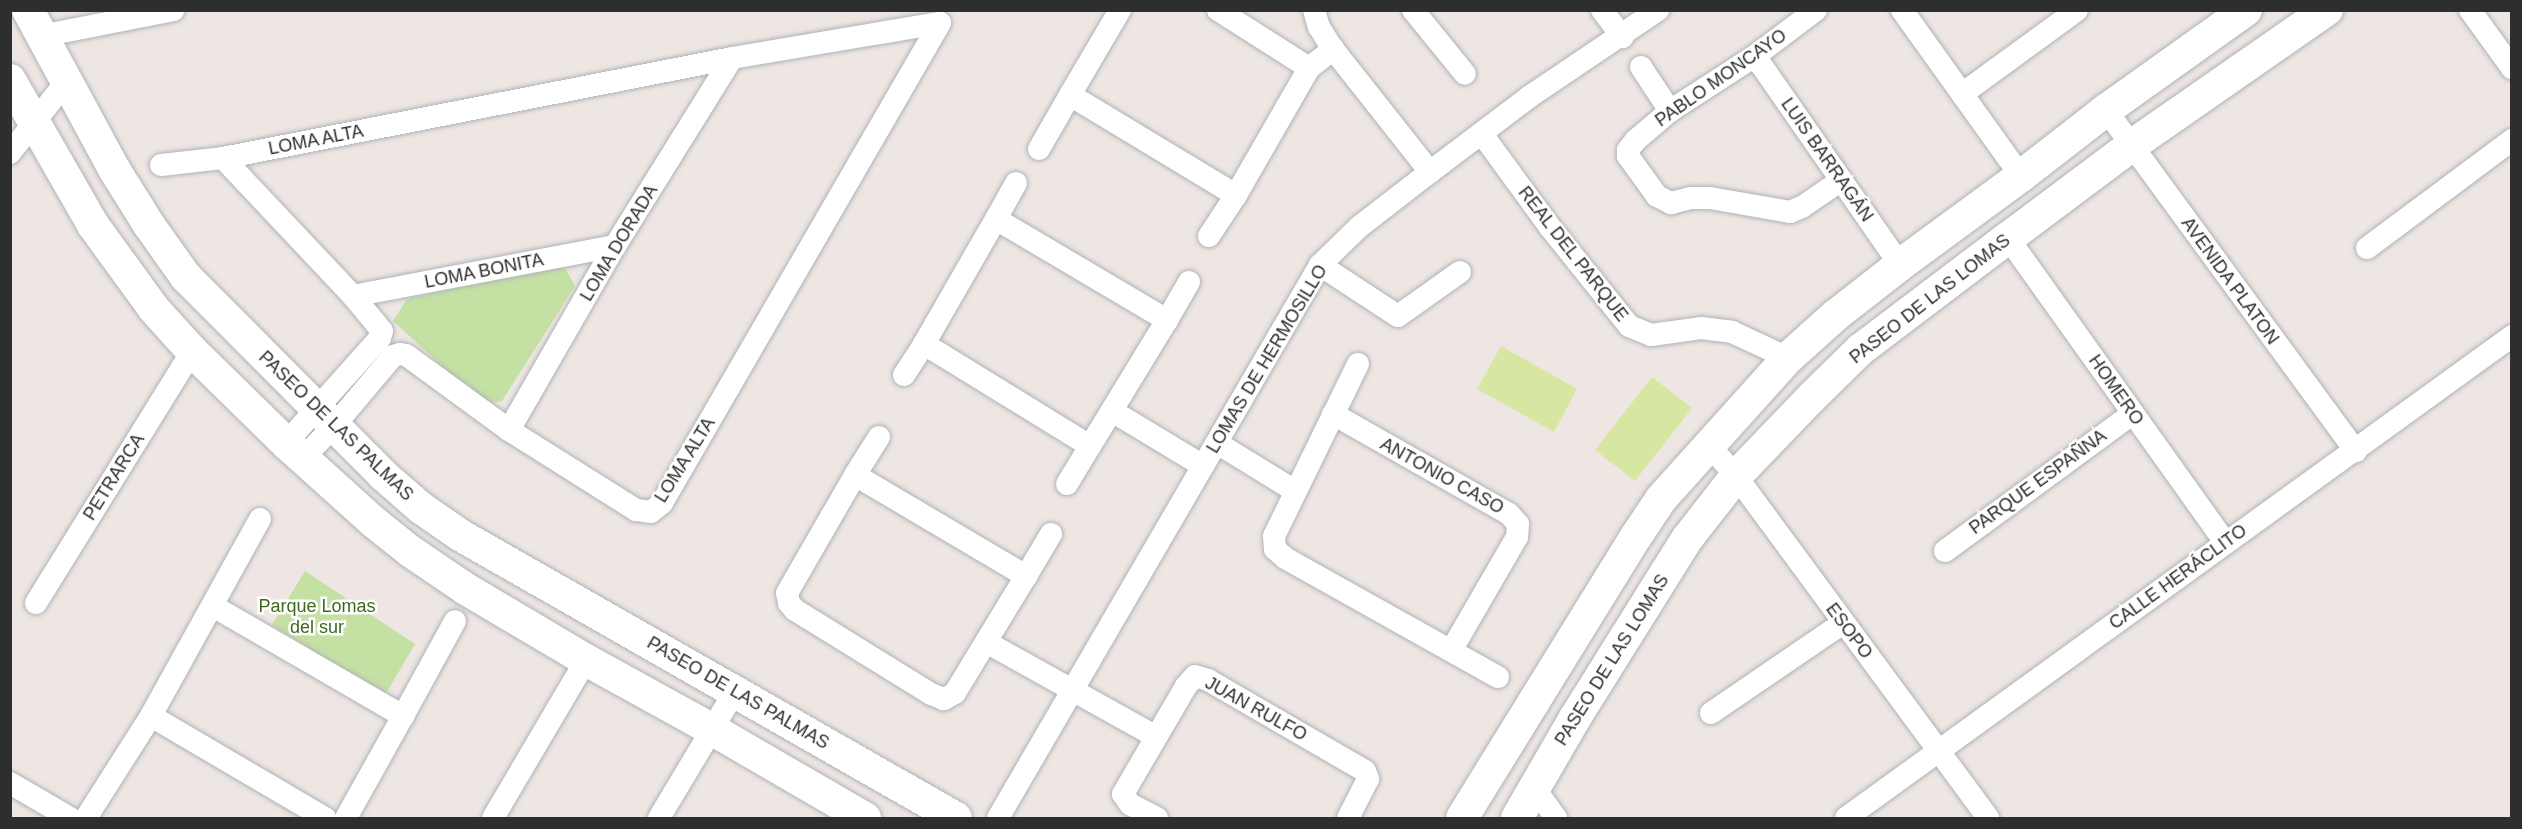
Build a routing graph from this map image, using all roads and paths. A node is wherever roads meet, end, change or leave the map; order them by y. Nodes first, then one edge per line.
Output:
1 (173, 10) edge
2 (1120, 10) edge
3 (1218, 10) edge
4 (1314, 10) edge
5 (1413, 10) edge
6 (1602, 10) edge
7 (1658, 10) edge
8 (1816, 10) edge
9 (1902, 10) edge
10 (2077, 10) edge
11 (2246, 10) edge
12 (2326, 10) edge
13 (2470, 10) edge
14 (944, 17) edge
15 (35, 23) edge
16 (1622, 37) junction
17 (1332, 49) junction
18 (1755, 56) junction
19 (732, 58) junction
20 (1641, 67) dead end
21 (1309, 68) junction
22 (2511, 68) edge
23 (1465, 74) dead end
24 (10, 80) edge
25 (66, 82) junction
26 (1962, 94) junction
27 (1070, 95) junction
28 (2106, 110) junction
29 (1670, 111) junction
30 (33, 121) junction
31 (1482, 134) junction
32 (2511, 140) edge
33 (2132, 146) junction
34 (1039, 149) dead end
35 (10, 153) edge
36 (223, 158) junction
37 (161, 165) dead end
38 (1430, 172) junction
39 (2022, 176) junction
40 (1840, 181) junction
41 (1016, 183) dead end
42 (1236, 195) junction
43 (996, 219) junction
44 (1209, 236) dead end
45 (2008, 238) junction
46 (615, 246) junction
47 (2367, 248) dead end
48 (1900, 265) junction
49 (1320, 266) junction
50 (1460, 272) dead end
51 (1189, 282) dead end
52 (354, 296) junction
53 (1167, 320) junction
54 (2511, 336) edge
55 (924, 344) junction
56 (192, 351) junction
57 (1788, 358) junction
58 (1358, 364) dead end
59 (904, 375) dead end
60 (1112, 411) junction
61 (1333, 414) junction
62 (2132, 414) junction
63 (325, 418) junction
64 (509, 430) junction
65 (879, 436) dead end
66 (1217, 443) junction
67 (1709, 445) junction
68 (1090, 446) junction
69 (294, 451) junction
70 (2356, 451) junction
71 (1203, 466) junction
72 (855, 475) junction
73 (1736, 476) junction
74 (1067, 484) dead end
75 (1295, 491) junction
76 (260, 519) dead end
77 (1051, 534) dead end
78 (2225, 542) junction
79 (1945, 551) dead end
80 (1026, 576) junction
81 (36, 603) dead end
82 (213, 606) junction
83 (455, 621) dead end
84 (1843, 623) junction
85 (986, 642) junction
86 (1452, 649) junction
87 (586, 660) junction
88 (1498, 677) dead end
89 (1075, 690) junction
90 (735, 691) junction
91 (1711, 713) dead end
92 (151, 716) junction
93 (403, 716) junction
94 (713, 730) junction
95 (1515, 731) junction
96 (1155, 736) junction
97 (1940, 752) junction
98 (1555, 753) junction
99 (10, 783) edge
100 (1535, 789) junction
101 (70, 819) edge
102 (86, 819) edge
103 (325, 819) edge
104 (346, 819) edge
105 (493, 819) edge
106 (660, 819) edge
107 (865, 819) edge
108 (956, 819) edge
109 (998, 819) edge
110 (1157, 819) edge
111 (1348, 819) edge
112 (1462, 819) edge
113 (1517, 819) edge
114 (1556, 819) edge
115 (1846, 819) edge
116 (1988, 819) edge

1 - 15 street
2 - 27 street
3 - 21 street
4 - 17 street
5 - 23 street
6 - 16 street
7 - 16 street, LOMAS DE HERMOSILLO
8 - 18 street, PABLO MONCAYO
9 - 26 street
10 - 26 street
11 - 28 street
12 - 33 street, PASEO DE LAS LOMAS
13 - 22 street
14 - 19 street, LOMA ALTA
14 - 64 street, LOMA ALTA
15 - 25 street, PASEO DE LAS PALMAS
16 - 31 street, LOMAS DE HERMOSILLO
17 - 21 street
17 - 38 street
18 - 29 street, PABLO MONCAYO
18 - 40 street, LUIS BARRAGÁN
19 - 36 street, LOMA ALTA
19 - 46 street, LOMA DORADA
20 - 29 street
21 - 42 street
24 - 30 street
25 - 30 street
25 - 63 street, PASEO DE LAS PALMAS
26 - 39 street
27 - 34 street
27 - 42 street
28 - 33 street, AVENIDA PLATON
28 - 39 street
29 - 40 street, PABLO MONCAYO
30 - 35 street
30 - 56 street
31 - 38 street, LOMAS DE HERMOSILLO
31 - 57 street, REAL DEL PARQUE
32 - 47 street
33 - 45 street, PASEO DE LAS LOMAS
33 - 70 street, AVENIDA PLATON
36 - 37 street, LOMA ALTA
36 - 52 street, LOMA ALTA
38 - 49 street, LOMAS DE HERMOSILLO
39 - 48 street
40 - 48 street, LUIS BARRAGÁN
41 - 43 street
42 - 44 street
43 - 53 street
43 - 55 street
45 - 62 street, HOMERO
45 - 73 street, PASEO DE LAS LOMAS
46 - 52 street, LOMA BONITA
46 - 64 street, LOMA DORADA
48 - 57 street
49 - 50 street
49 - 66 street, LOMAS DE HERMOSILLO
51 - 53 street
52 - 63 street, LOMA ALTA
53 - 60 street
54 - 70 street, CALLE HERÁCLITO
55 - 59 street
55 - 68 street
56 - 69 street
56 - 81 street, PETRARCA
57 - 67 street
58 - 61 street
60 - 68 street
60 - 71 street
61 - 75 street
61 - 86 street, ANTONIO CASO
62 - 78 street, HOMERO
62 - 79 street, PARQUE ESPAÑNA
63 - 64 street, LOMA ALTA
63 - 69 street, LOMA ALTA
63 - 90 street, PASEO DE LAS PALMAS
65 - 72 street
66 - 71 street, LOMAS DE HERMOSILLO
66 - 75 street
67 - 73 street, ESOPO
67 - 95 street
68 - 74 street
69 - 87 street
70 - 78 street, CALLE HERÁCLITO
71 - 89 street, LOMAS DE HERMOSILLO
72 - 80 street
72 - 85 street
73 - 84 street, ESOPO
73 - 98 street, PASEO DE LAS LOMAS
75 - 86 street
76 - 82 street
77 - 80 street
78 - 97 street, CALLE HERÁCLITO
80 - 85 street
82 - 92 street
82 - 93 street
83 - 93 street
84 - 91 street
84 - 97 street, ESOPO
85 - 89 street
86 - 88 street
87 - 94 street
87 - 105 street
89 - 96 street
89 - 109 street, LOMAS DE HERMOSILLO
90 - 94 street
90 - 108 street, PASEO DE LAS PALMAS
92 - 102 street
92 - 103 street
93 - 104 street
94 - 106 street
94 - 107 street
95 - 98 street
95 - 112 street
96 - 110 street, JUAN RULFO
96 - 111 street, JUAN RULFO
97 - 115 street, CALLE HERÁCLITO
97 - 116 street, ESOPO
98 - 100 street, PASEO DE LAS LOMAS
99 - 101 street
100 - 113 street, PASEO DE LAS LOMAS
100 - 114 street

